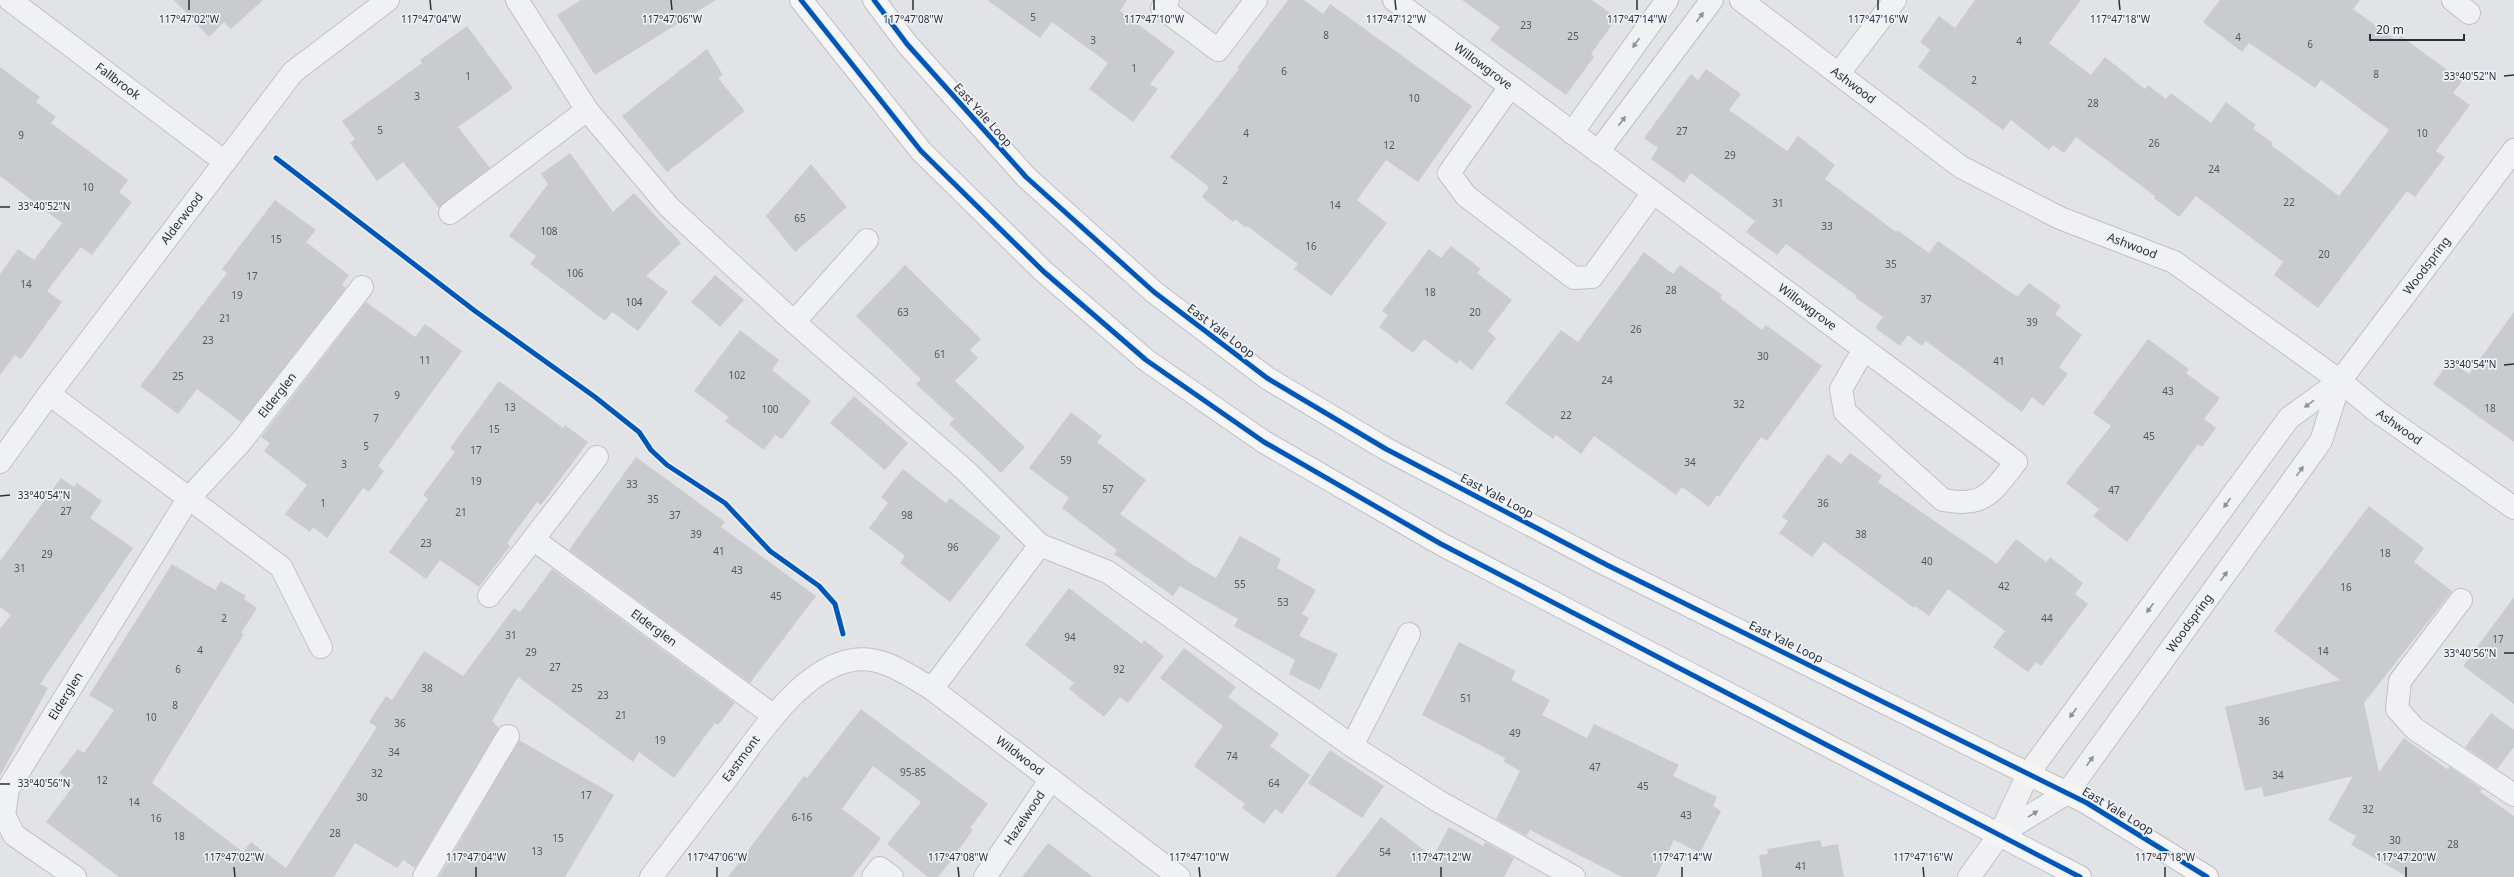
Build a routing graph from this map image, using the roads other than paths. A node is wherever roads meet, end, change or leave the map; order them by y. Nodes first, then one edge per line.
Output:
1 (10, 0) edge
2 (388, 0) edge
3 (517, 0) edge
4 (801, 0) edge
5 (874, 0) edge
6 (1168, 0) edge
7 (1256, 0) edge
8 (1394, 0) edge
9 (1666, 0) edge
10 (1712, 0) edge
11 (1741, 0) edge
12 (1895, 0) edge
13 (1839, 73) junction
14 (1510, 86) junction
15 (587, 110) junction
16 (1572, 133) junction
17 (2514, 150) edge
18 (1598, 152) junction
19 (225, 162) junction
20 (1654, 193) junction
21 (450, 213) dead end
22 (867, 240) dead end
23 (362, 287) dead end
24 (794, 322) junction
25 (1864, 350) junction
26 (2340, 381) junction
27 (49, 394) junction
28 (597, 458) dead end
29 (0, 462) edge
30 (188, 499) junction
31 (2514, 508) edge
32 (533, 539) junction
33 (1040, 545) junction
34 (489, 596) dead end
35 (2461, 600) dead end
36 (1409, 634) dead end
37 (321, 647) dead end
38 (849, 660) joint
39 (932, 689) junction
40 (774, 716) junction
41 (508, 736) dead end
42 (1352, 746) junction
43 (2028, 774) junction
44 (1051, 779) junction
45 (2067, 793) junction
46 (2514, 795) edge
47 (2000, 834) junction
48 (75, 877) edge
49 (424, 877) edge
50 (651, 877) edge
51 (873, 877) edge
52 (892, 877) edge
53 (985, 877) edge
54 (1179, 877) edge
55 (1574, 877) edge
56 (1970, 877) edge
57 (2080, 877) edge
58 (2207, 877) edge

1 - 19 street, Fallbrook
2 - 19 street, Alderwood
3 - 15 street
4 - 47 main road
5 - 43 main road, East Yale Loop
6 - 7 street
8 - 14 street, Willowgrove
9 -> 16 street
18 -> 10 street
11 - 13 street, Ashwood
12 - 13 street
13 - 26 street, Ashwood
14 - 16 street, Willowgrove
14 - 20 street
15 - 21 street
15 - 24 street
16 - 18 street, Willowgrove
17 - 26 street, Woodspring
18 - 20 street, Willowgrove
19 - 27 street, Alderwood
20 - 25 street, Willowgrove
22 - 24 street
23 - 30 street, Elderglen
24 - 33 street
25 - 25 street, Willowgrove
26 - 31 street, Ashwood
26 -> 43 street, Woodspring
45 -> 26 street, Woodspring
27 - 29 street, Alderwood
27 - 30 street
28 - 32 street
30 - 37 street
30 - 48 street, Elderglen
32 - 34 street
32 - 40 street, Elderglen
33 - 39 street
33 - 42 street
35 - 46 street
36 - 42 street
38 - 39 street, Wildwood
38 - 40 street, Eastmont
39 - 44 street, Wildwood
40 - 50 street, Eastmont
41 - 49 street
42 - 55 street
43 - 45 main road, East Yale Loop
43 - 47 street, Woodspring
44 - 53 street, Hazelwood
44 - 54 street, Wildwood
47 -> 45 street, Woodspring
45 - 58 main road, East Yale Loop
47 - 56 street, Woodspring
47 - 57 main road
51 - 52 street

